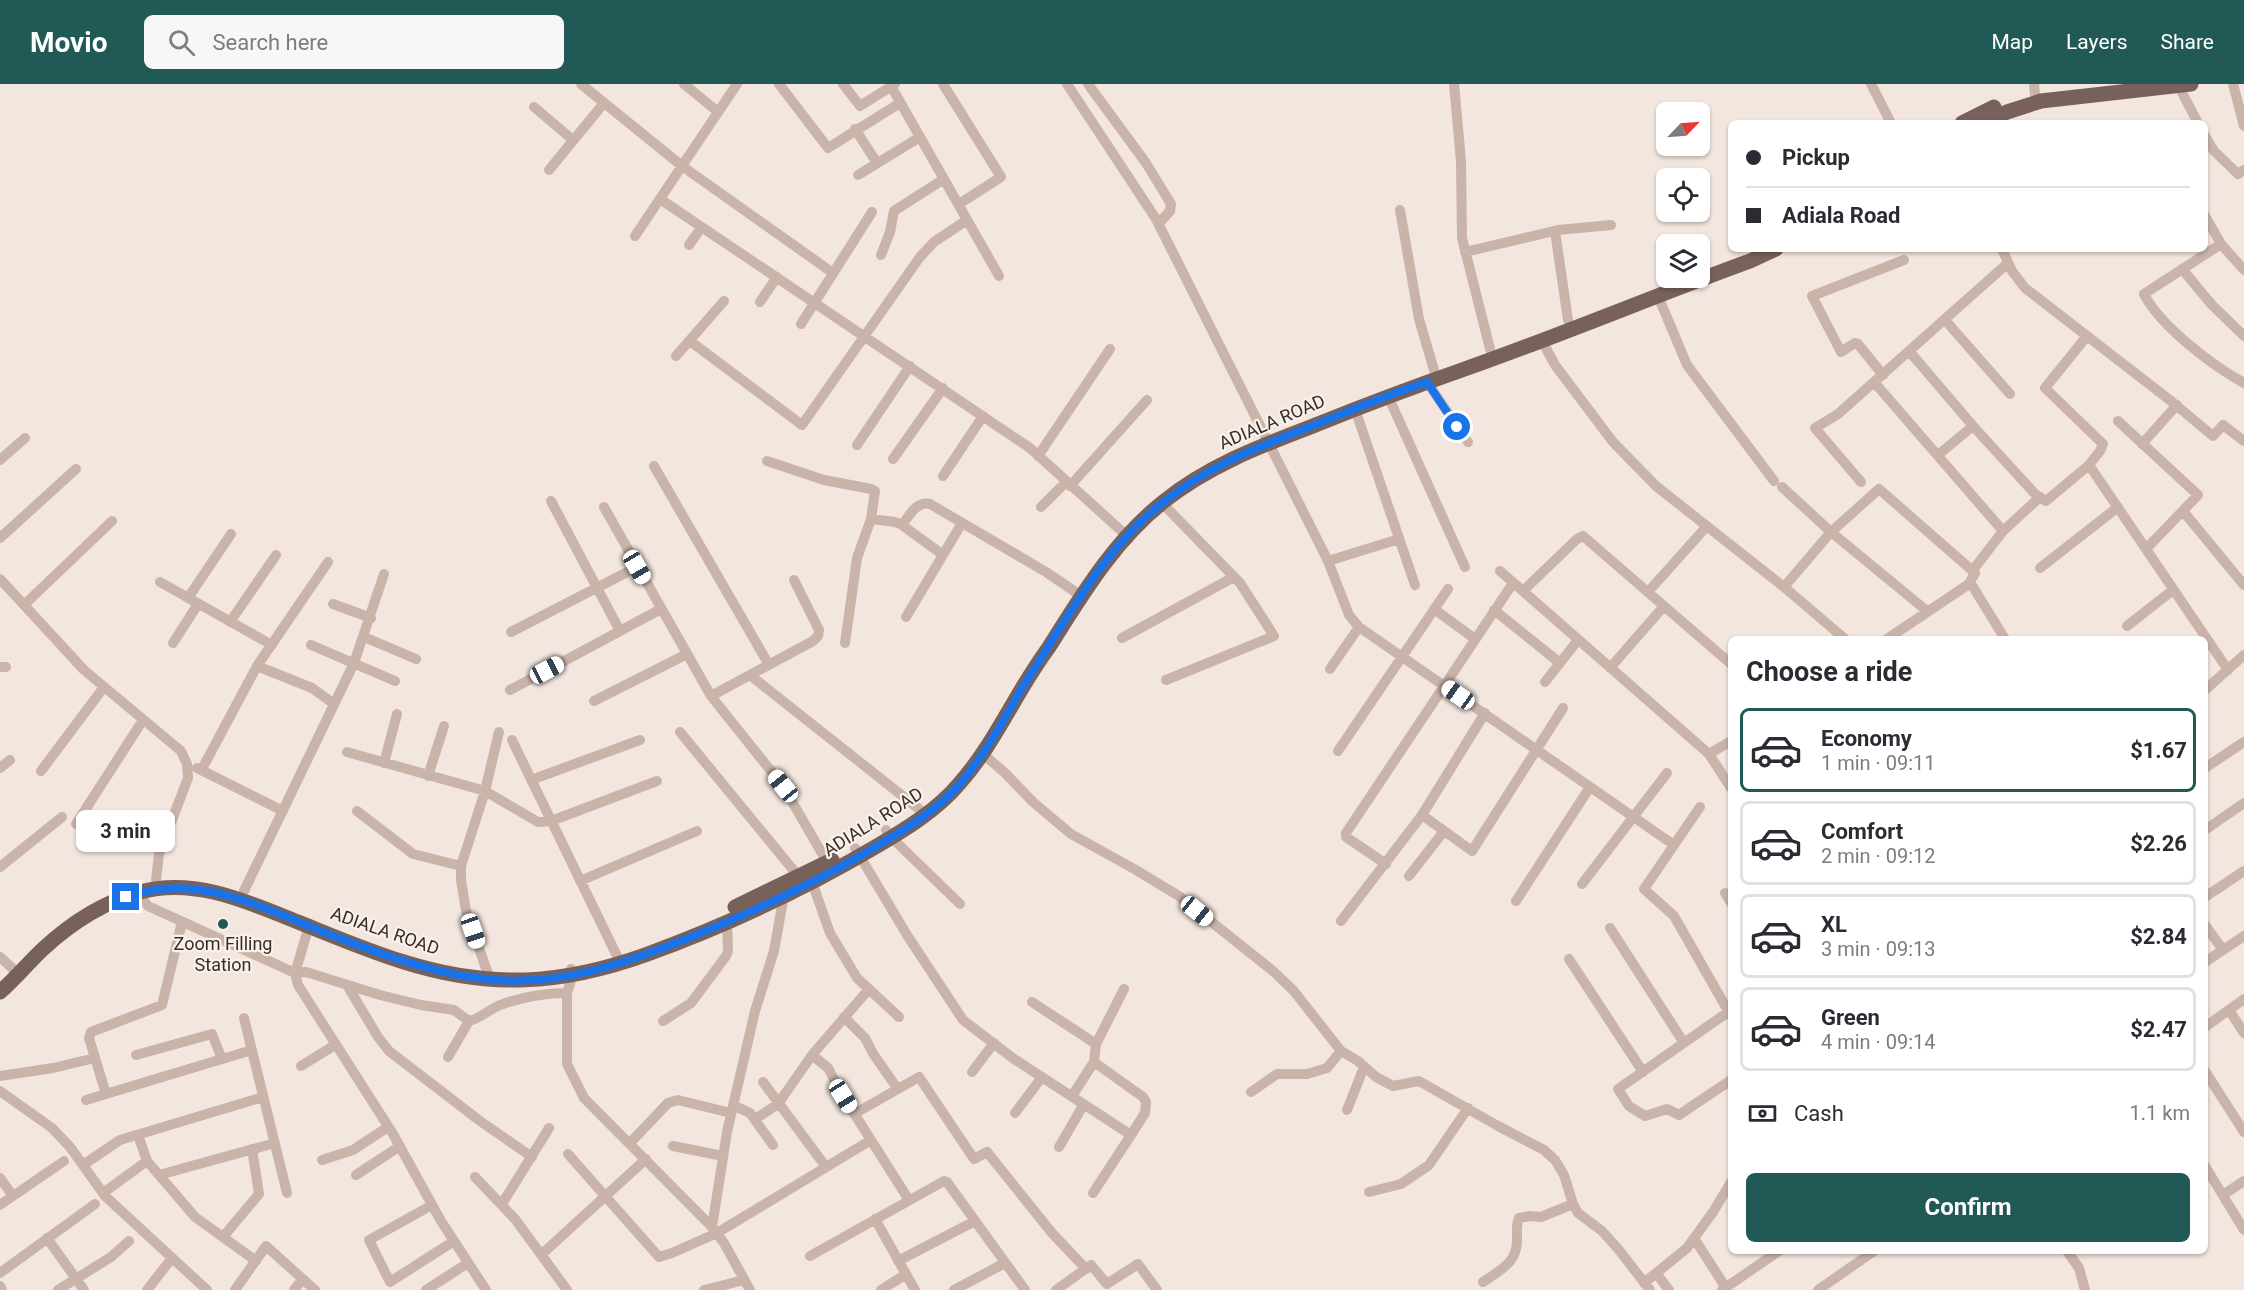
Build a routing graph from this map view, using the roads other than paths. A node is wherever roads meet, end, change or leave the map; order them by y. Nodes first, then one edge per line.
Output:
1 (581, 84) edge
2 (684, 84) edge
3 (737, 84) edge
4 (779, 84) edge
5 (843, 84) edge
6 (943, 84) edge
7 (1067, 84) edge
8 (1088, 84) edge
9 (1454, 84) edge
10 (1871, 84) edge
11 (2102, 84) edge
12 (2233, 84) edge
13 (893, 85) edge
14 (2184, 85) edge
15 (2035, 89) edge
16 (604, 103) junction
17 (900, 103) junction
18 (534, 107) dead end
19 (718, 112) junction
20 (1889, 120) edge
21 (1968, 120) edge
22 (1990, 120) edge
23 (2197, 120) edge
24 (2244, 126) edge
25 (855, 129) junction
26 (920, 137) junction
27 (573, 140) junction
28 (2208, 142) edge
29 (877, 163) junction
30 (682, 166) junction
31 (549, 170) dead end
32 (2244, 170) edge
33 (858, 175) dead end
34 (944, 178) junction
35 (660, 199) junction
36 (958, 204) junction
37 (1400, 210) dead end
38 (872, 212) dead end
39 (967, 219) junction
40 (2208, 221) edge
41 (1159, 223) junction
42 (1611, 225) dead end
43 (701, 228) junction
44 (1555, 231) junction
45 (635, 236) dead end
46 (2221, 244) junction
47 (689, 245) dead end
48 (1465, 252) junction
49 (1746, 252) edge
50 (1770, 252) edge
51 (2003, 252) edge
52 (881, 255) dead end
53 (1904, 260) dead end
54 (2008, 263) junction
55 (1710, 265) edge
56 (2182, 269) junction
57 (2244, 270) edge
58 (832, 273) junction
59 (999, 276) dead end
60 (777, 277) junction
61 (1656, 287) edge
62 (1659, 296) junction
63 (724, 301) dead end
64 (760, 302) dead end
65 (814, 302) junction
66 (1568, 320) junction
67 (1945, 320) junction
68 (801, 324) dead end
69 (865, 336) junction
70 (2087, 336) junction
71 (2244, 336) edge
72 (690, 341) junction
73 (1542, 341) junction
74 (1110, 349) dead end
75 (1490, 349) junction
76 (1910, 352) junction
77 (676, 356) dead end
78 (910, 366) junction
79 (1430, 376) junction
80 (1879, 378) junction
81 (2244, 383) edge
82 (943, 388) junction
83 (2010, 394) dead end
84 (1388, 396) junction
85 (1147, 400) dead end
86 (2177, 405) junction
87 (1354, 409) junction
88 (983, 416) junction
89 (2118, 421) dead end
90 (1973, 426) junction
91 (25, 438) dead end
92 (1267, 439) junction
93 (2244, 441) edge
94 (1468, 442) dead end
95 (2142, 444) junction
96 (857, 445) dead end
97 (1938, 455) junction
98 (1038, 456) junction
99 (893, 459) dead end
100 (0, 460) edge
101 (767, 461) dead end
102 (2089, 465) junction
103 (654, 466) dead end
104 (76, 469) dead end
105 (943, 476) dead end
106 (1861, 482) dead end
107 (1068, 484) junction
108 (2040, 497) junction
109 (551, 501) dead end
110 (1162, 503) junction
111 (604, 507) dead end
112 (1041, 507) dead end
113 (2118, 507) junction
114 (2182, 511) junction
115 (872, 519) junction
116 (112, 521) dead end
117 (962, 523) junction
118 (902, 525) junction
119 (1707, 526) junction
120 (2003, 531) junction
121 (1831, 532) junction
122 (231, 534) dead end
123 (1124, 534) junction
124 (0, 538) edge
125 (1399, 539) junction
126 (2146, 549) junction
127 (276, 555) dead end
128 (943, 555) junction
129 (1328, 561) junction
130 (328, 562) dead end
131 (637, 567) junction
132 (1465, 567) dead end
133 (2040, 568) dead end
134 (1973, 570) junction
135 (1500, 571) dead end
136 (384, 574) dead end
137 (1234, 577) junction
138 (0, 579) edge
139 (794, 580) dead end
140 (160, 582) dead end
141 (1970, 582) junction
142 (1513, 583) junction
143 (1415, 585) dead end
144 (2244, 585) edge
145 (1784, 587) junction
146 (596, 588) junction
147 (1448, 589) dead end
148 (2173, 590) junction
149 (1074, 591) junction
150 (1523, 591) junction
151 (1648, 592) junction
152 (193, 601) junction
153 (333, 604) dead end
154 (24, 605) junction
155 (1664, 606) junction
156 (661, 609) junction
157 (1434, 609) junction
158 (1494, 610) junction
159 (1927, 611) junction
160 (906, 617) dead end
161 (371, 618) junction
162 (230, 622) junction
163 (2127, 626) dead end
164 (1359, 627) junction
165 (620, 631) junction
166 (511, 632) dead end
167 (1841, 636) edge
168 (1891, 636) edge
169 (2003, 636) edge
170 (2204, 636) edge
171 (364, 637) junction
172 (1122, 638) dead end
173 (1475, 639) junction
174 (1578, 640) junction
175 (173, 642) dead end
176 (2208, 642) edge
177 (845, 643) dead end
178 (272, 645) junction
179 (311, 645) dead end
180 (687, 654) junction
181 (2244, 655) edge
182 (1402, 657) junction
183 (416, 659) dead end
184 (1728, 660) edge
185 (354, 663) junction
186 (1560, 663) junction
187 (769, 665) junction
188 (257, 666) junction
189 (1610, 668) junction
190 (1330, 669) dead end
191 (2228, 670) junction
192 (750, 675) junction
193 (1166, 680) dead end
194 (395, 681) dead end
195 (1545, 682) dead end
196 (1444, 685) junction
197 (104, 687) junction
198 (2208, 687) edge
199 (510, 690) dead end
200 (711, 696) junction
201 (594, 701) dead end
202 (334, 704) junction
203 (1563, 708) dead end
204 (1485, 713) junction
205 (397, 714) dead end
206 (143, 720) junction
207 (444, 726) dead end
208 (499, 732) dead end
209 (680, 732) dead end
210 (512, 740) dead end
211 (640, 740) dead end
212 (2244, 742) edge
213 (1728, 743) edge
214 (1535, 749) junction
215 (1338, 751) dead end
216 (347, 752) dead end
217 (982, 753) junction
218 (1709, 754) junction
219 (10, 759) dead end
220 (384, 763) junction
221 (187, 765) junction
222 (2208, 766) edge
223 (0, 768) edge
224 (202, 769) junction
225 (41, 771) dead end
226 (1666, 773) dead end
227 (428, 776) junction
228 (531, 780) junction
229 (657, 781) dead end
230 (1728, 783) edge
231 (1590, 787) junction
232 (485, 791) junction
233 (2244, 803) edge
234 (1700, 807) dead end
235 (919, 809) junction
236 (283, 811) junction
237 (357, 811) dead end
238 (1422, 815) junction
239 (62, 817) dead end
240 (1633, 817) junction
241 (551, 821) junction
242 (76, 824) dead end
243 (2208, 828) edge
244 (697, 831) dead end
245 (1444, 831) junction
246 (889, 834) junction
247 (1674, 845) junction
248 (857, 852) junction
249 (827, 862) junction
250 (1386, 864) junction
251 (461, 866) junction
252 (0, 867) edge
253 (2244, 872) edge
254 (1409, 876) dead end
255 (156, 880) junction
256 (805, 880) junction
257 (580, 881) junction
258 (1582, 884) dead end
259 (244, 891) junction
260 (138, 893) junction
261 (784, 895) junction
262 (2208, 895) edge
263 (1516, 901) dead end
264 (960, 904) dead end
265 (727, 921) junction
266 (1341, 921) dead end
267 (182, 922) junction
268 (309, 926) junction
269 (1610, 928) dead end
270 (2208, 929) edge
271 (2244, 936) edge
272 (2223, 950) junction
273 (617, 956) junction
274 (0, 957) edge
275 (1569, 959) dead end
276 (2208, 960) edge
277 (12, 969) junction
278 (487, 971) junction
279 (295, 973) junction
280 (571, 973) junction
281 (0, 981) edge
282 (347, 985) junction
283 (869, 989) junction
284 (1124, 989) dead end
285 (0, 992) edge
286 (567, 993) junction
287 (2244, 999) edge
288 (1032, 1002) dead end
289 (1728, 1010) edge
290 (2229, 1010) junction
291 (1728, 1014) edge
292 (844, 1017) junction
293 (899, 1017) dead end
294 (244, 1018) dead end
295 (469, 1020) junction
296 (663, 1021) dead end
297 (2208, 1025) edge
298 (2244, 1033) edge
299 (994, 1043) junction
300 (1684, 1043) junction
301 (1096, 1044) junction
302 (336, 1045) junction
303 (252, 1050) junction
304 (1341, 1050) junction
305 (812, 1054) junction
306 (136, 1055) dead end
307 (448, 1057) dead end
308 (95, 1058) junction
309 (222, 1059) junction
310 (1094, 1062) junction
311 (301, 1066) dead end
312 (1364, 1066) junction
313 (972, 1072) dead end
314 (1643, 1072) junction
315 (0, 1076) edge
316 (2208, 1076) edge
317 (1042, 1077) junction
318 (763, 1082) dead end
319 (1728, 1082) edge
320 (897, 1088) junction
321 (0, 1091) edge
322 (1251, 1092) dead end
323 (106, 1094) junction
324 (1072, 1096) junction
325 (263, 1097) junction
326 (86, 1100) dead end
327 (778, 1104) junction
328 (1084, 1104) junction
329 (1468, 1108) junction
330 (732, 1109) junction
331 (1347, 1110) dead end
332 (1015, 1113) dead end
333 (854, 1114) junction
334 (755, 1119) junction
335 (388, 1127) junction
336 (549, 1128) dead end
337 (2244, 1132) edge
338 (138, 1135) junction
339 (1131, 1135) junction
340 (871, 1140) junction
341 (630, 1143) junction
342 (268, 1144) dead end
343 (773, 1145) dead end
344 (400, 1146) junction
345 (673, 1146) dead end
346 (1059, 1148) dead end
347 (252, 1149) junction
348 (568, 1154) dead end
349 (723, 1156) junction
350 (532, 1157) junction
351 (646, 1159) junction
352 (322, 1160) dead end
353 (64, 1161) dead end
354 (147, 1161) junction
355 (83, 1165) junction
356 (826, 1167) junction
357 (2208, 1171) edge
358 (159, 1175) junction
359 (356, 1175) dead end
360 (0, 1178) edge
361 (476, 1178) dead end
362 (2244, 1181) edge
363 (1728, 1187) edge
364 (1369, 1192) dead end
365 (103, 1193) junction
366 (287, 1193) dead end
367 (1093, 1193) dead end
368 (2223, 1195) junction
369 (13, 1196) junction
370 (606, 1196) junction
371 (909, 1200) junction
372 (95, 1204) dead end
373 (432, 1204) junction
374 (502, 1204) junction
375 (1573, 1204) junction
376 (0, 1205) edge
377 (875, 1219) junction
378 (975, 1221) junction
379 (715, 1230) junction
380 (2244, 1230) edge
381 (223, 1237) junction
382 (47, 1238) junction
383 (1694, 1238) junction
384 (129, 1241) dead end
385 (454, 1241) junction
386 (542, 1254) junction
387 (1775, 1254) edge
388 (1870, 1254) edge
389 (2069, 1254) edge
390 (810, 1256) dead end
391 (172, 1258) junction
392 (256, 1260) junction
393 (898, 1261) junction
394 (468, 1263) junction
395 (1005, 1263) junction
396 (1086, 1269) junction
397 (0, 1273) edge
398 (1656, 1273) junction
399 (906, 1275) junction
400 (75, 1278) junction
401 (303, 1279) junction
402 (1484, 1282) dead end
403 (747, 1285) edge
404 (0, 1286) edge
405 (1647, 1286) edge
406 (2084, 1288) edge
407 (1724, 1289) edge
408 (2, 1290) edge
409 (58, 1290) edge
410 (84, 1290) edge
411 (147, 1290) edge
412 (207, 1290) edge
413 (235, 1290) edge
414 (294, 1290) edge
415 (315, 1290) edge
416 (426, 1290) edge
417 (486, 1290) edge
418 (567, 1290) edge
419 (704, 1290) edge
420 (881, 1290) edge
421 (915, 1290) edge
422 (954, 1290) edge
423 (1025, 1290) edge
424 (1056, 1290) edge
425 (1157, 1290) edge
426 (1669, 1290) edge
427 (1818, 1290) edge

1 - 16 street
2 - 19 street
3 - 19 street
4 - 25 street
5 - 13 street
6 - 36 street
7 - 41 street
8 - 41 street
9 - 48 street
10 - 20 street
11 - 15 main road
12 - 24 street
13 - 17 street
14 - 22 main road
14 - 23 street
15 - 21 main road
16 - 27 street
16 - 30 street
17 - 25 street
17 - 26 street
18 - 27 street
19 - 30 street
25 - 29 street
26 - 29 street
26 - 34 street
27 - 31 street
28 - 32 street
29 - 33 street
30 - 35 street
30 - 58 street
34 - 36 street
34 - 52 street
35 - 43 street
35 - 45 street
36 - 39 street
37 - 79 street
38 - 58 street
39 - 59 street
39 - 69 street
40 - 46 street
41 - 92 street
42 - 44 street
43 - 47 street
43 - 60 street
44 - 48 street
44 - 66 street
46 - 56 street
46 - 57 street
48 - 75 street
49 - 55 main road
50 - 62 main road, ADIALA ROAD
51 - 54 street
53 - 80 street
54 - 67 street
54 - 70 street
56 - 71 street
56 - 81 street
58 - 65 street
60 - 64 street
60 - 65 street
61 - 66 main road, ADIALA ROAD
62 - 73 main road, ADIALA ROAD
62 - 121 street
63 - 72 street
65 - 68 street
65 - 69 street
66 - 75 main road, ADIALA ROAD
67 - 76 street
67 - 83 street
69 - 72 street
69 - 78 street
70 - 86 street
70 - 102 street
72 - 77 street
73 - 79 main road, ADIALA ROAD
73 - 119 street
74 - 98 street
75 - 79 main road, ADIALA ROAD
76 - 80 street
76 - 90 street
78 - 82 street
78 - 96 street
79 - 84 main road, ADIALA ROAD
79 - 92 main road, ADIALA ROAD
79 - 94 street
80 - 97 street
80 - 106 street
82 - 88 street
82 - 99 street
84 - 87 main road, ADIALA ROAD
84 - 132 street
85 - 107 street
86 - 93 street
86 - 95 street
87 - 92 main road, ADIALA ROAD
87 - 125 street
88 - 98 street
88 - 105 street
89 - 95 street
90 - 97 street
90 - 108 street
91 - 100 street
92 - 110 main road, ADIALA ROAD
92 - 123 main road, ADIALA ROAD
92 - 129 street
95 - 114 street
97 - 120 street
98 - 107 street
101 - 115 street
102 - 108 street
102 - 113 street
103 - 187 street
104 - 124 street
107 - 112 street
107 - 123 street
108 - 120 street
109 - 146 street
110 - 123 main road, ADIALA ROAD
110 - 137 street
111 - 131 street
113 - 126 street
113 - 133 street
114 - 126 street
114 - 144 street
115 - 118 street
115 - 177 street
116 - 154 street
117 - 118 street
117 - 128 street
117 - 149 street
118 - 128 street
119 - 145 street
119 - 151 street
120 - 134 street
121 - 134 street
121 - 145 street
121 - 159 street
122 - 152 street
123 - 149 main road, ADIALA ROAD
123 - 217 main road, ADIALA ROAD
125 - 129 street
125 - 143 street
126 - 148 street
127 - 162 street
128 - 160 street
129 - 164 street
130 - 178 street
131 - 146 street
131 - 156 street
134 - 141 street
135 - 142 street
136 - 161 street
137 - 172 street
137 - 193 street
138 - 154 street
139 - 187 street
140 - 152 street
141 - 159 street
141 - 169 street
142 - 150 street
142 - 158 street
145 - 167 street
146 - 165 street
146 - 166 street
147 - 157 street
148 - 163 street
148 - 170 street
149 - 235 main road, ADIALA ROAD
150 - 151 street
150 - 174 street
151 - 155 street
152 - 162 street
152 - 175 street
153 - 161 street
154 - 197 street
155 - 184 street
155 - 189 street
156 - 165 street
156 - 180 street
157 - 173 street
157 - 182 street
158 - 173 street
158 - 186 street
159 - 168 street
161 - 171 street
162 - 178 street
164 - 182 street
164 - 190 street
165 - 199 street
171 - 183 street
171 - 185 street
173 - 196 street
174 - 186 street
174 - 189 street
176 - 191 street
178 - 188 street
179 - 185 street
180 - 200 street
180 - 201 street
181 - 191 street
182 - 196 street
182 - 215 street
185 - 194 street
185 - 202 street
186 - 195 street
187 - 192 street
188 - 202 street
188 - 224 street
189 - 218 street
191 - 198 street
192 - 200 street
192 - 235 street
196 - 204 street
196 - 250 street
197 - 206 street
197 - 225 street
200 - 249 street
202 - 236 street
203 - 214 street
204 - 214 street
204 - 238 street
205 - 220 street
206 - 221 street
206 - 242 street
207 - 227 street
208 - 232 street
209 - 256 street
210 - 228 street
211 - 228 street
212 - 222 street
213 - 218 street
214 - 231 street
214 - 245 street
216 - 220 street
217 - 246 main road, ADIALA ROAD
217 - 304 street
218 - 230 street
219 - 223 street
220 - 227 street
221 - 224 street
221 - 255 street
224 - 236 street
226 - 240 street
227 - 232 street
228 - 241 street
229 - 241 street
231 - 240 street
231 - 263 street
232 - 241 street
232 - 251 street
233 - 243 street
234 - 247 street
235 - 246 main road, ADIALA ROAD
236 - 259 street
237 - 251 street
238 - 245 street
238 - 250 street
239 - 252 street
240 - 247 street
240 - 258 street
241 - 257 street
244 - 257 street
245 - 254 street
246 - 248 main road, ADIALA ROAD
246 - 264 street
247 - 289 street
248 - 249 main road, ADIALA ROAD
248 - 256 main road, ADIALA ROAD
248 - 299 street
249 - 256 main road, ADIALA ROAD
250 - 266 street
251 - 278 street
253 - 262 street
255 - 259 main road, ADIALA ROAD
255 - 277 main road, ADIALA ROAD
256 - 261 main road, ADIALA ROAD
256 - 273 main road, ADIALA ROAD
256 - 283 street
257 - 273 street
259 - 278 main road, ADIALA ROAD
260 - 267 street
260 - 268 main road, ADIALA ROAD
260 - 285 main road, ADIALA ROAD
261 - 265 main road, ADIALA ROAD
261 - 330 street
265 - 280 main road, ADIALA ROAD
265 - 296 street
267 - 279 street
267 - 308 street
268 - 279 street
268 - 280 main road, ADIALA ROAD
269 - 300 street
270 - 272 street
271 - 272 street
272 - 276 street
273 - 280 main road, ADIALA ROAD
274 - 277 street
275 - 314 street
277 - 281 main road, ADIALA ROAD
278 - 280 main road, ADIALA ROAD
279 - 282 street
279 - 302 street
280 - 286 street
282 - 295 street
282 - 350 street
283 - 292 street
283 - 293 street
284 - 301 street
286 - 295 street
286 - 341 street
287 - 290 street
288 - 301 street
290 - 297 street
290 - 298 street
291 - 300 street
292 - 305 street
292 - 320 street
294 - 303 street
295 - 307 street
299 - 313 street
299 - 317 street
300 - 314 street
301 - 310 street
302 - 311 street
302 - 335 street
303 - 309 street
303 - 325 street
304 - 312 street
304 - 322 street
305 - 327 street
305 - 333 street
306 - 309 street
308 - 315 street
308 - 323 street
309 - 323 street
310 - 324 street
310 - 339 street
312 - 329 street
312 - 331 street
314 - 319 street
316 - 337 street
317 - 324 street
317 - 332 street
318 - 327 street
320 - 333 street
320 - 396 street
321 - 355 street
323 - 326 street
324 - 328 street
325 - 338 street
325 - 366 street
327 - 334 street
327 - 356 street
328 - 339 street
328 - 346 street
329 - 364 street
329 - 375 street
330 - 334 street
330 - 341 street
330 - 349 street
333 - 340 street
334 - 343 street
335 - 344 street
335 - 352 street
336 - 350 street
338 - 354 street
338 - 355 street
339 - 367 street
340 - 356 street
340 - 371 street
341 - 351 street
342 - 347 street
344 - 359 street
344 - 373 street
345 - 349 street
347 - 358 street
347 - 381 street
348 - 370 street
349 - 379 street
350 - 374 street
351 - 370 street
351 - 379 street
353 - 369 street
354 - 358 street
354 - 365 street
355 - 365 street
356 - 379 street
357 - 368 street
358 - 381 street
360 - 369 street
361 - 374 street
362 - 368 street
363 - 383 street
365 - 391 street
368 - 380 street
369 - 376 street
370 - 379 street
370 - 386 street
371 - 377 street
371 - 378 street
372 - 382 street
373 - 385 street
373 - 385 street
374 - 386 street
375 - 402 street
375 - 405 street
377 - 390 street
377 - 393 street
378 - 393 street
378 - 395 street
379 - 403 street
381 - 392 street
382 - 397 street
382 - 400 street
383 - 398 street
383 - 407 street
384 - 400 street
385 - 394 street
386 - 418 street
387 - 407 street
388 - 427 street
389 - 406 street
391 - 411 street
391 - 412 street
392 - 401 street
392 - 413 street
393 - 399 street
394 - 416 street
394 - 417 street
395 - 422 street
395 - 423 street
396 - 424 street
396 - 425 street
398 - 405 street
398 - 426 street
399 - 420 street
399 - 421 street
400 - 409 street
400 - 410 street
401 - 414 street
401 - 415 street
403 - 419 street
404 - 408 street

